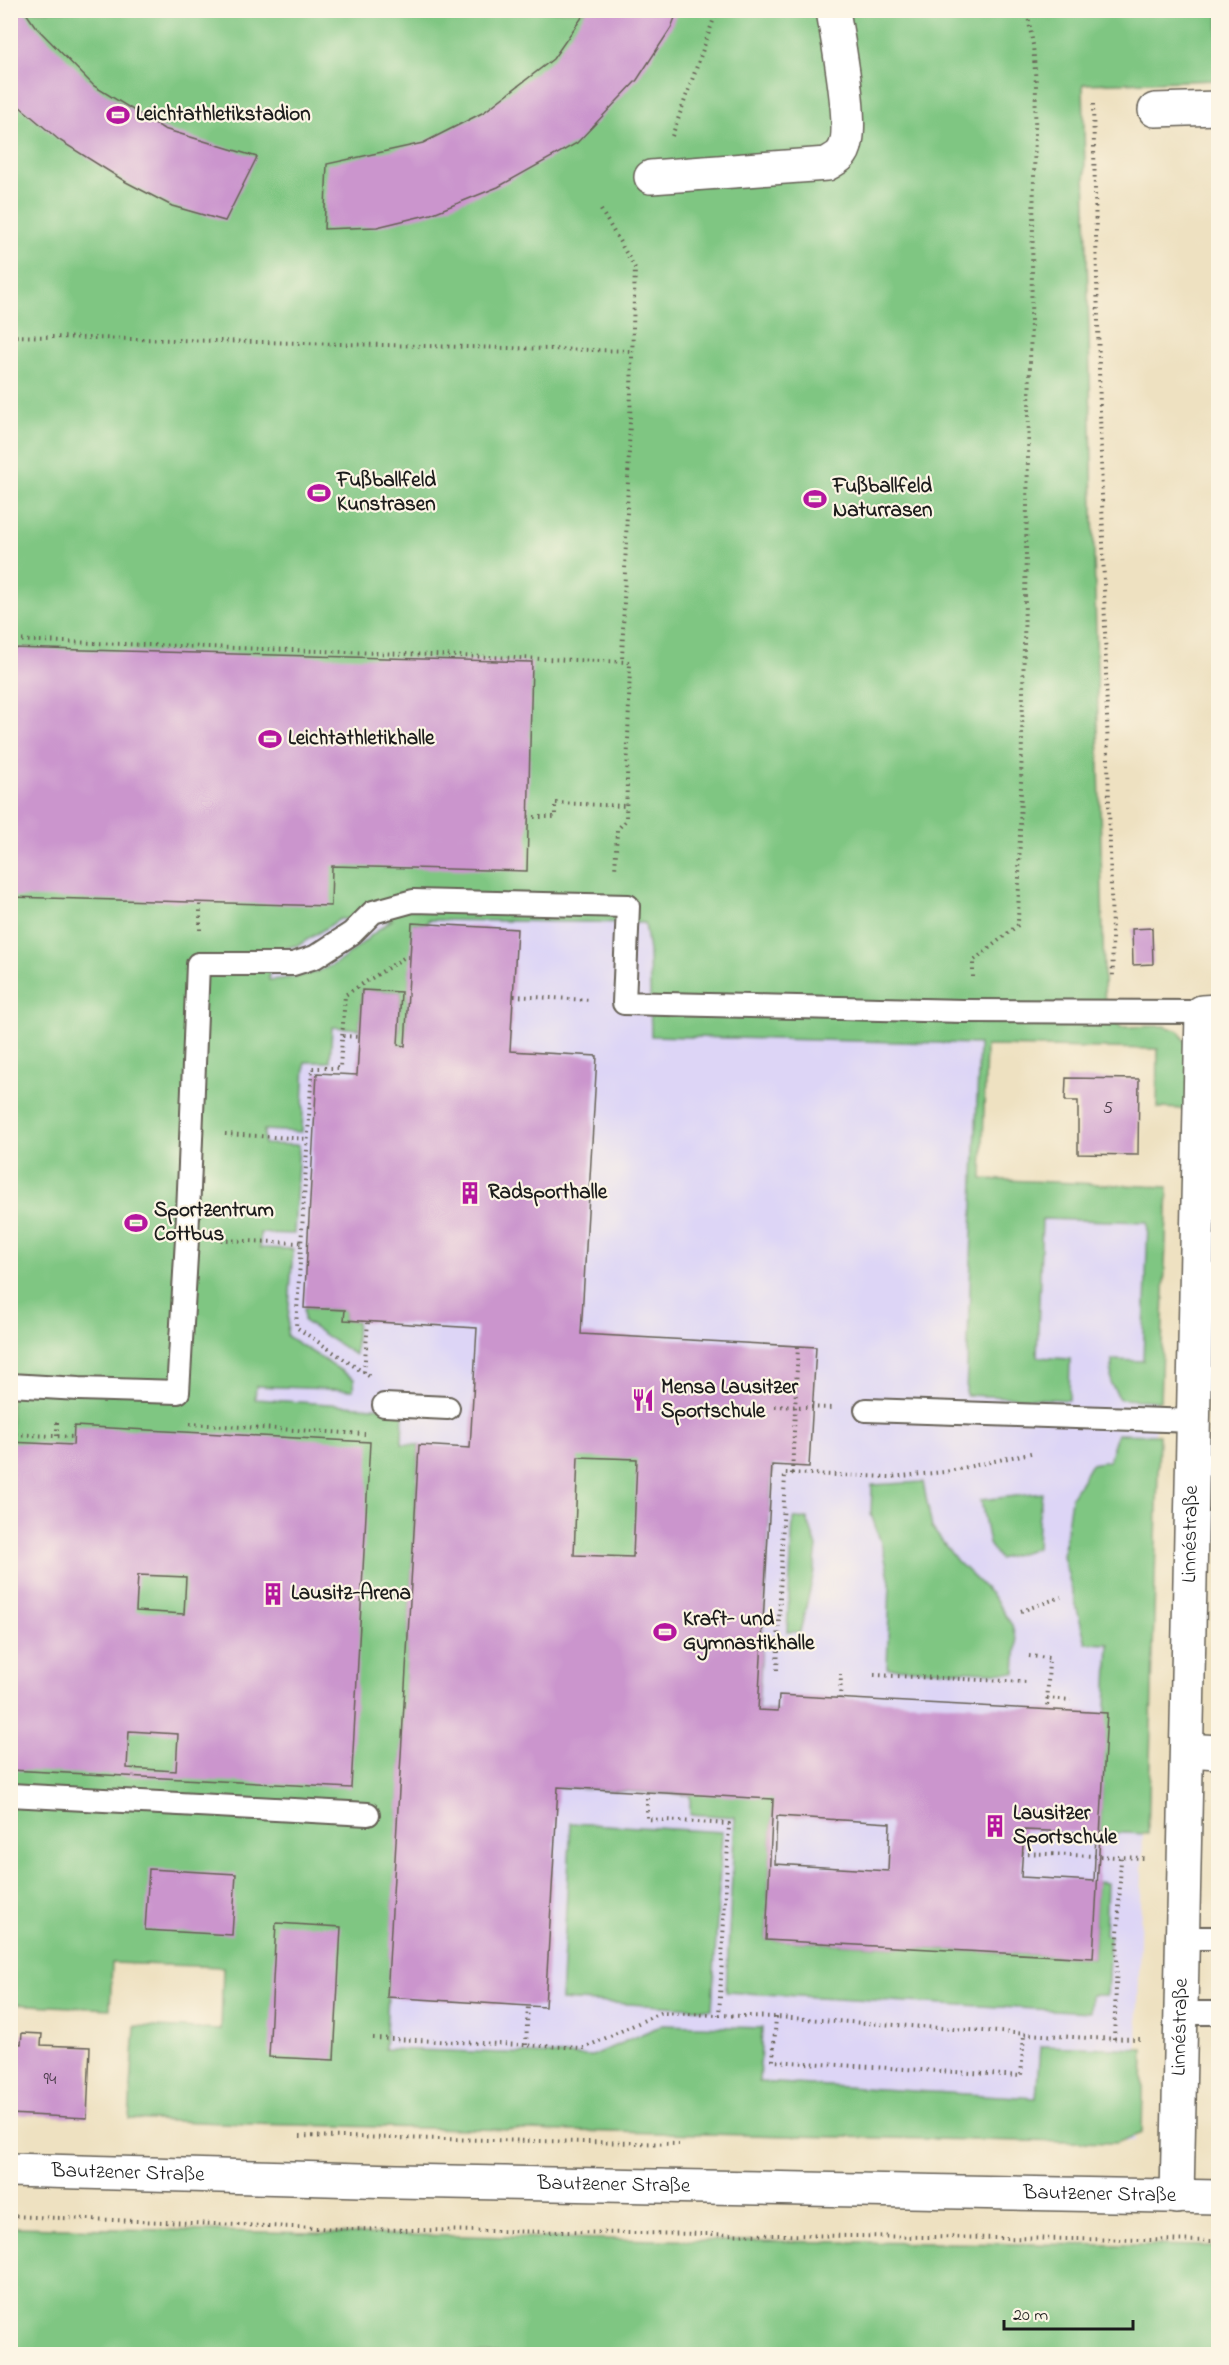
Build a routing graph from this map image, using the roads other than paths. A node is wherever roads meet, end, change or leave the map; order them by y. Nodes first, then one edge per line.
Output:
1 (833, 10) edge
2 (1218, 108) edge
3 (1155, 110) dead end
4 (651, 177) road end
5 (1210, 1011) edge
6 (10, 1385) edge
7 (384, 1405) road end
8 (448, 1408) dead end
9 (866, 1410) dead end
10 (1194, 1421) junction
11 (1203, 1751) edge
12 (10, 1795) edge
13 (368, 1814) dead end
14 (1183, 1938) junction
15 (1218, 1938) edge
16 (1181, 2013) junction
17 (1218, 2013) edge
18 (10, 2170) edge
19 (1177, 2197) junction
20 (1218, 2197) edge

1 - 4 street
2 - 3 street
5 - 6 lane
5 - 10 street, Linnéstraße
7 - 8 lane
9 - 10 lane
10 - 11 street, Linnéstraße
11 - 14 street, Linnéstraße
12 - 13 lane
14 - 15 lane
14 - 16 street, Linnéstraße
16 - 17 lane
16 - 19 street, Linnéstraße
18 - 19 street, Bautzener Straße
19 - 20 street, Bautzener Straße

